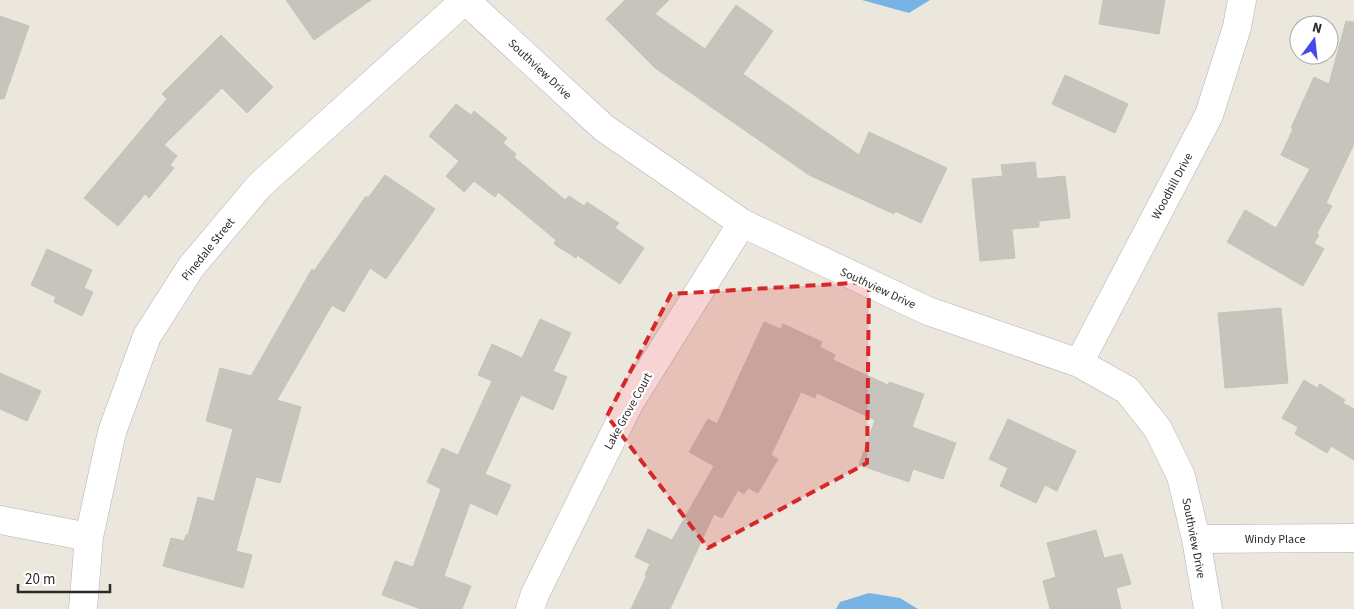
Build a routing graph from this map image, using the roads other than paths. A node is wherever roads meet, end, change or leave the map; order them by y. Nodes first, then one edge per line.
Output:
1 (465, 0) edge
2 (1242, 0) edge
3 (742, 223) junction
4 (1079, 363) junction
5 (0, 520) edge
6 (89, 537) junction
7 (1354, 538) edge
8 (1196, 539) junction
9 (83, 609) edge
10 (530, 609) edge
11 (1208, 609) edge

1 - 3 street, Southview Drive
1 - 6 street, Pinedale Street
2 - 4 street, Woodhill Drive
3 - 4 street, Southview Drive
3 - 10 street, Lake Grove Court
4 - 8 street, Southview Drive
5 - 6 street
6 - 9 street, Pinedale Street
7 - 8 street, Windy Place
8 - 11 street, Southview Drive

